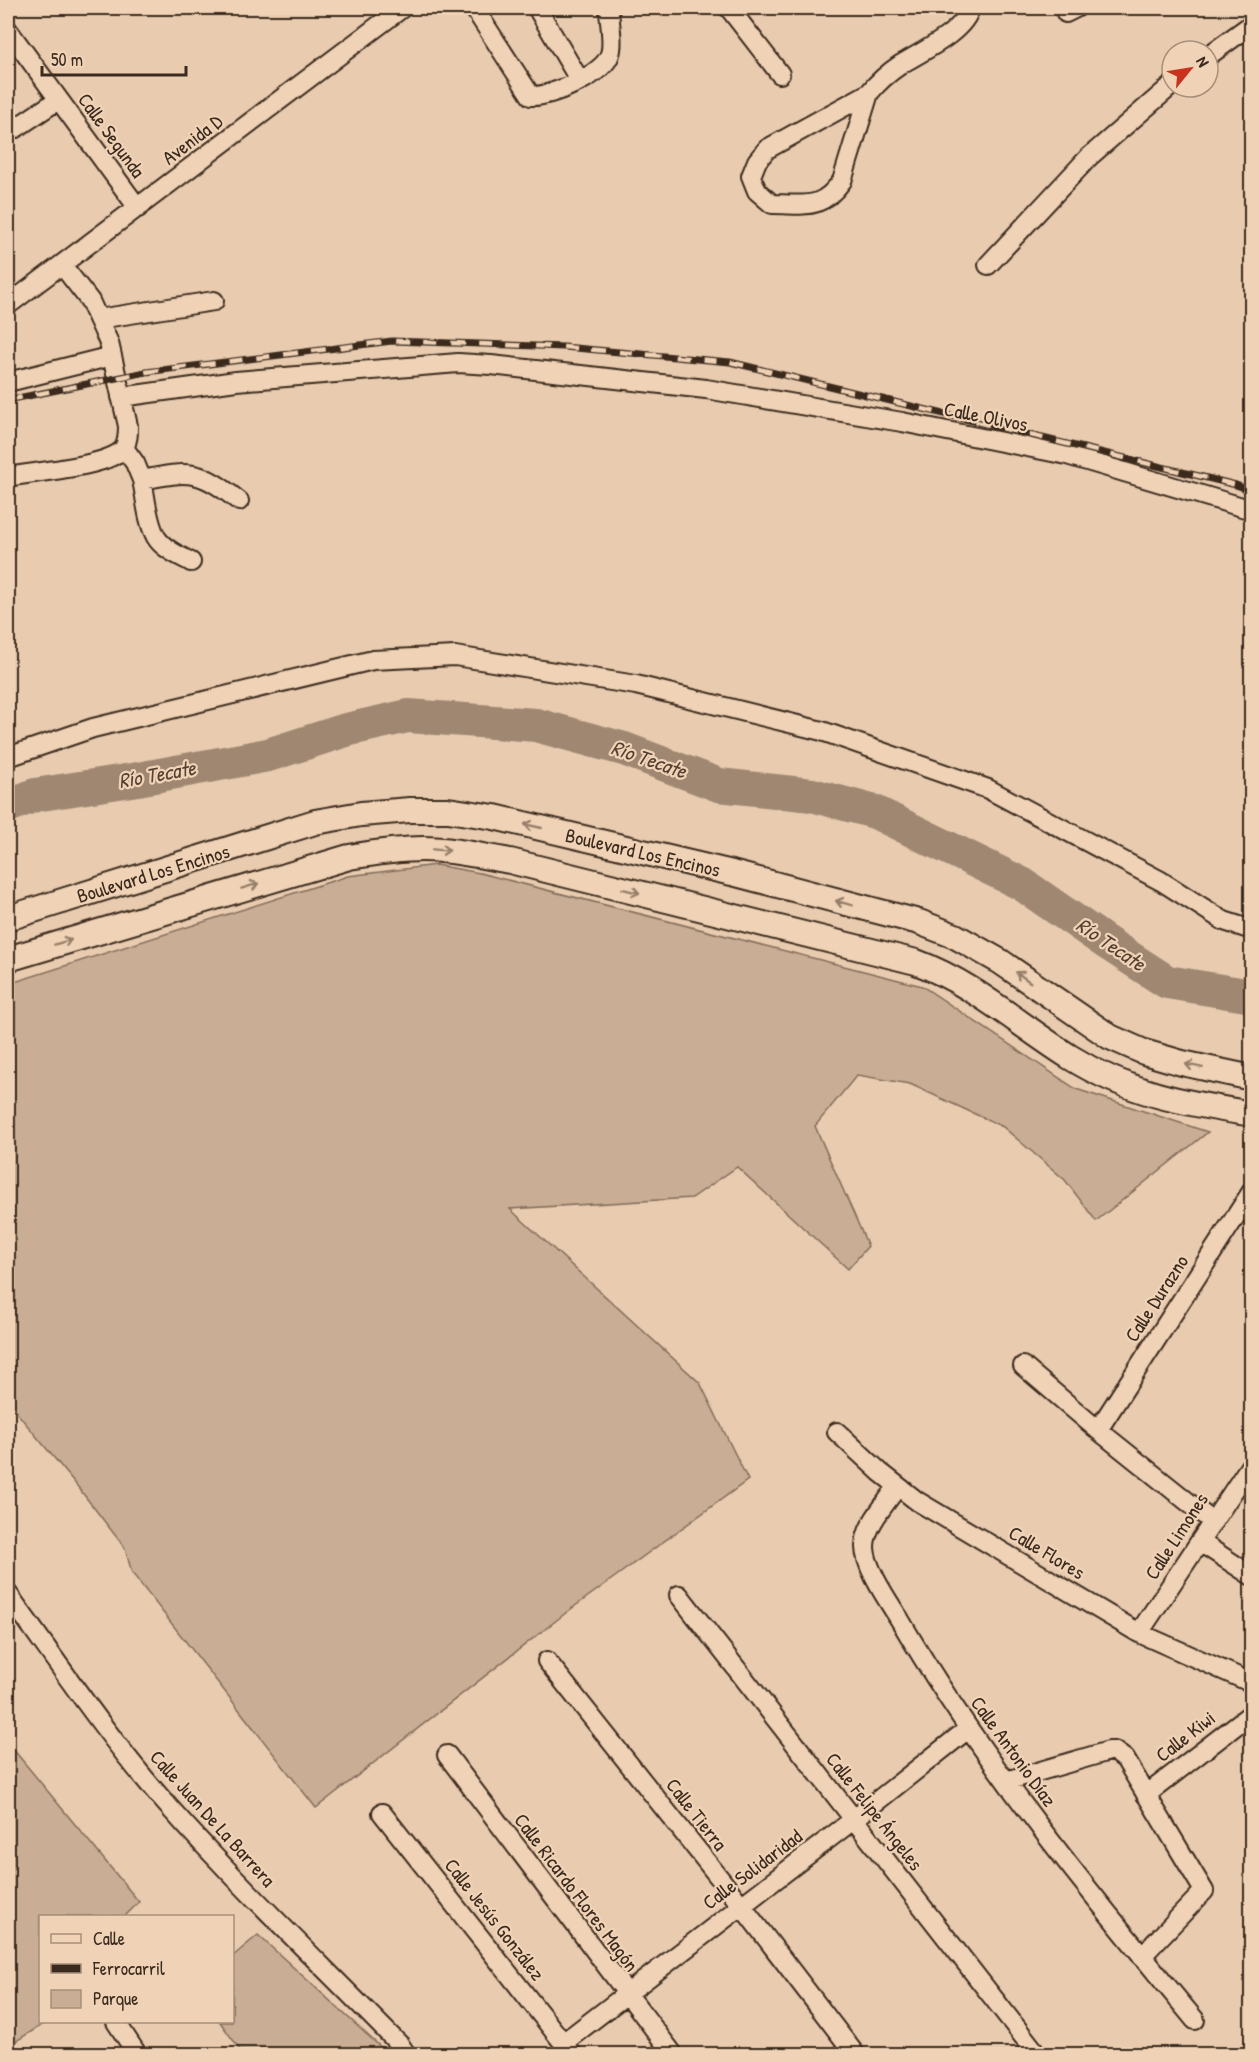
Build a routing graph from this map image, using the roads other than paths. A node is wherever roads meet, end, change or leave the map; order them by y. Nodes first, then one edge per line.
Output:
1 (402, 8) edge
2 (474, 8) edge
3 (537, 8) edge
4 (609, 8) edge
5 (729, 8) edge
6 (970, 8) edge
7 (1251, 24) edge
8 (8, 30) edge
9 (1220, 48) edge
10 (780, 74) dead end
11 (580, 81) junction
12 (869, 93) junction
13 (1160, 96) edge
14 (58, 100) junction
15 (8, 123) edge
16 (138, 208) junction
17 (62, 265) junction
18 (988, 265) dead end
19 (214, 301) dead end
20 (8, 305) edge
21 (98, 319) junction
22 (112, 356) junction
23 (8, 382) edge
24 (122, 397) junction
25 (124, 448) junction
26 (8, 477) edge
27 (142, 480) junction
28 (239, 501) dead end
29 (1251, 510) edge
30 (191, 562) dead end
31 (8, 757) edge
32 (8, 918) edge
33 (1251, 930) edge
34 (8, 959) edge
35 (1251, 1078) edge
36 (1251, 1114) edge
37 (1251, 1191) edge
38 (1023, 1366) dead end
39 (1098, 1430) junction
40 (837, 1432) dead end
41 (1251, 1463) edge
42 (897, 1488) junction
43 (1213, 1521) junction
44 (1200, 1542) junction
45 (1251, 1576) edge
46 (679, 1595) dead end
47 (10, 1602) edge
48 (1139, 1633) junction
49 (547, 1661) dead end
50 (1251, 1683) edge
51 (1251, 1713) edge
52 (968, 1729) junction
53 (447, 1755) dead end
54 (1006, 1781) junction
55 (1146, 1795) junction
56 (382, 1813) dead end
57 (853, 1820) junction
58 (741, 1905) junction
59 (1142, 1956) junction
60 (627, 1995) junction
61 (1194, 2019) dead end
62 (117, 2023) edge
63 (567, 2049) edge
64 (136, 2054) edge
65 (406, 2055) edge
66 (673, 2055) edge
67 (855, 2055) edge
68 (1037, 2055) edge

1 - 16 street, Avenida D
2 - 11 street
3 - 11 street
4 - 11 street
5 - 10 street
6 - 12 street
7 - 9 street
8 - 14 street, Calle Segunda
12 - 12 street
13 - 18 street
14 - 15 street
14 - 16 street, Calle Segunda
16 - 17 street, Avenida D
17 - 20 street, Avenida D
17 - 21 street
19 - 21 street
21 - 22 street
22 - 23 street
22 - 24 street
24 - 25 street
24 - 29 street, Calle Olivos
25 - 26 street
25 - 27 street
27 - 28 street
27 - 30 street
31 - 33 street
35 -> 32 main road, Boulevard Los Encinos
34 -> 36 main road, Boulevard Los Encinos
37 - 39 street, Calle Durazno
38 - 39 street
39 - 43 street
40 - 42 street, Calle Flores
41 - 43 street, Calle Limones
42 - 48 street, Calle Flores
42 - 52 street, Calle Antonio Díaz
43 - 44 street, Calle Limones
44 - 45 street
44 - 48 street, Calle Limones
46 - 57 street, Calle Felipe Ángeles
47 - 65 street, Calle Juan De La Barrera
48 - 50 street, Calle Flores
49 - 58 street, Calle Tierra
51 - 55 street, Calle Kiwi
52 - 54 street, Calle Antonio Díaz
52 - 57 street, Calle Solidaridad
53 - 60 street, Calle Ricardo Flores Magón
54 - 55 street
54 - 59 street, Calle Antonio Díaz
55 - 59 street
56 - 63 street, Calle Jesús González
57 - 58 street, Calle Solidaridad
57 - 68 street, Calle Felipe Ángeles
58 - 60 street, Calle Solidaridad
58 - 67 street, Calle Tierra
59 - 61 street, Calle Antonio Díaz
60 - 63 street, Calle Solidaridad
60 - 66 street, Calle Ricardo Flores Magón
62 - 64 street

